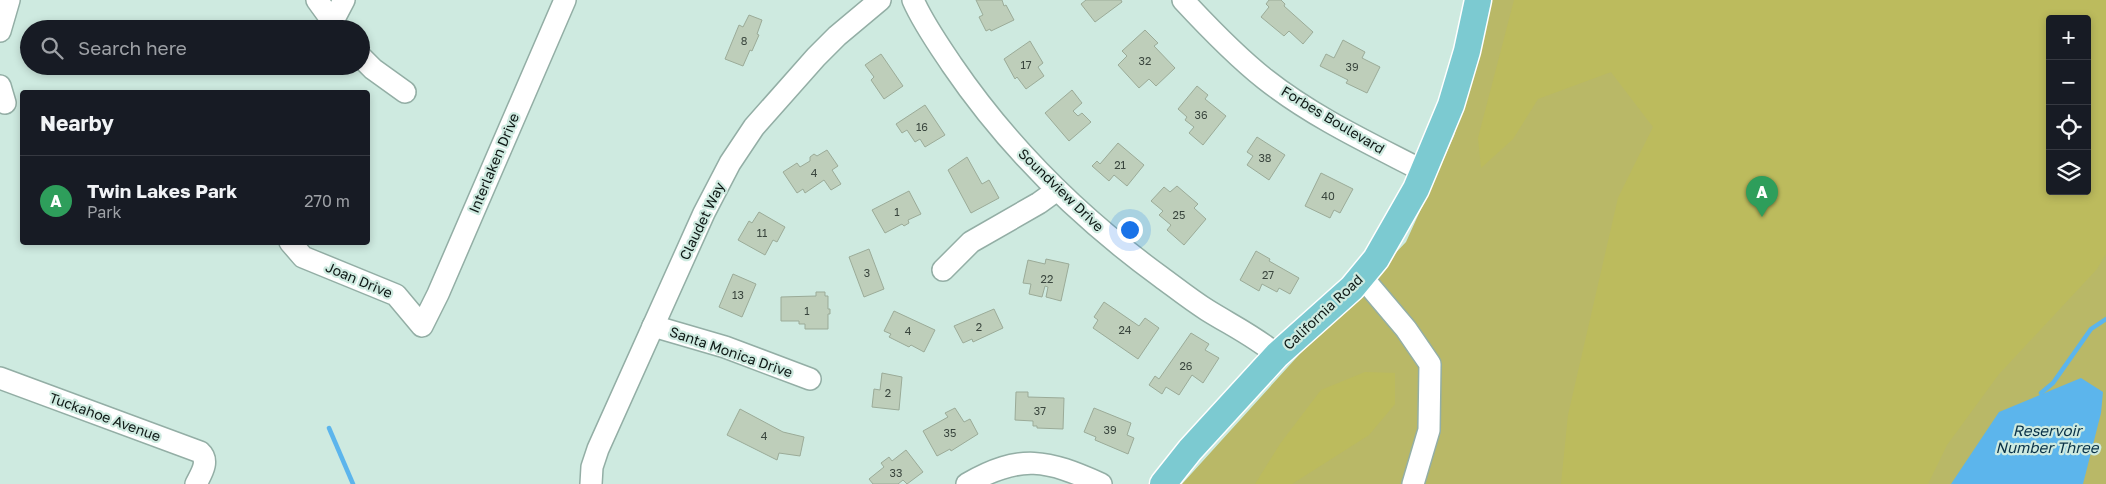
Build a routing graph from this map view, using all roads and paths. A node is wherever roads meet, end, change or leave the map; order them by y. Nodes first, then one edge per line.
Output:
1 (9, 0) edge
2 (317, 0) edge
3 (344, 0) edge
4 (564, 0) edge
5 (880, 0) edge
6 (913, 0) edge
7 (1184, 0) edge
8 (1478, 0) edge
9 (331, 20) edge
10 (337, 20) edge
11 (0, 31) edge
12 (370, 66) edge
13 (405, 92) dead end
14 (1423, 171) junction
15 (1057, 190) junction
16 (293, 245) edge
17 (943, 270) dead end
18 (1362, 277) junction
19 (422, 326) joint
20 (653, 326) junction
21 (1277, 355) junction
22 (0, 378) edge
23 (810, 379) dead end
24 (196, 484) edge
25 (591, 484) edge
26 (967, 484) edge
27 (1102, 484) edge
28 (1163, 484) edge
29 (1413, 484) edge

1 - 11 street
2 - 9 street
3 - 10 street
4 - 19 street, Interlaken Drive
5 - 20 street, Claudet Way
6 - 15 street, Soundview Drive
7 - 14 street, Forbes Boulevard
8 - 14 main road, California Road
12 - 13 street
14 - 18 main road, California Road
15 - 17 street
15 - 21 street, Soundview Drive
16 - 19 street, Joan Drive
18 - 21 main road, California Road
18 - 29 street
20 - 23 street, Santa Monica Drive
20 - 25 street, Claudet Way
21 - 28 main road, California Road
22 - 24 street, Tuckahoe Avenue
26 - 27 street

